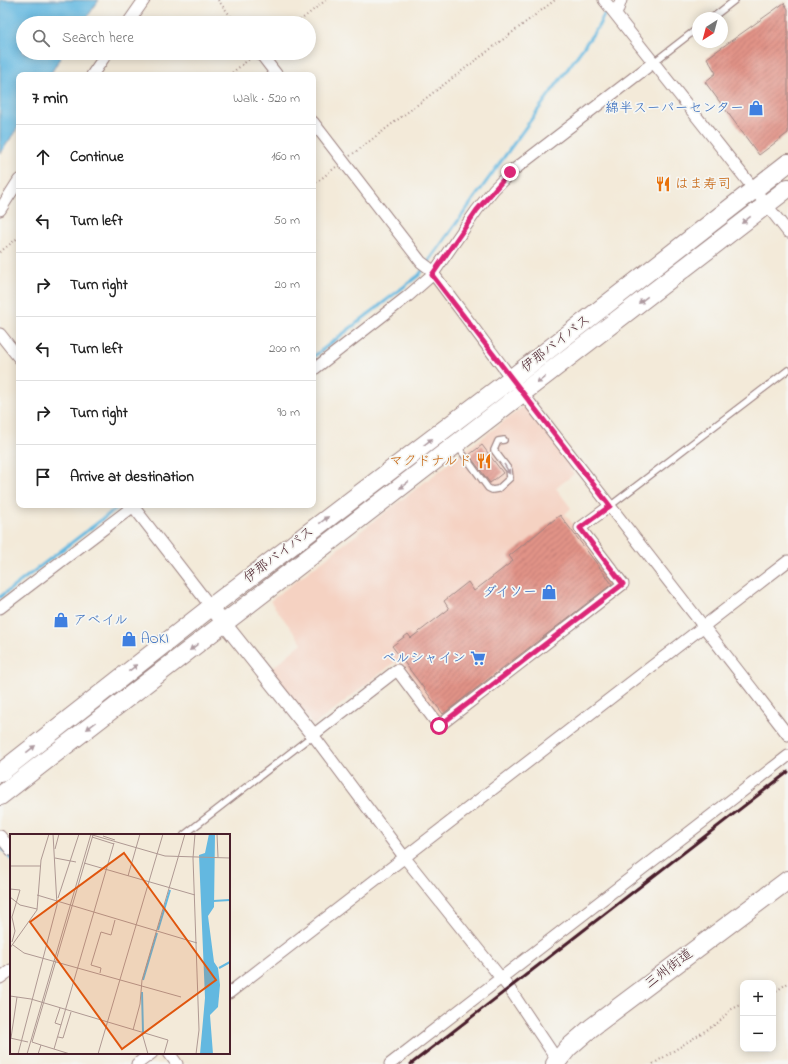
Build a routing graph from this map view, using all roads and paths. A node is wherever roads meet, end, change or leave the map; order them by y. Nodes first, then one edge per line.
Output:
1 (144, 0) edge
2 (218, 0) edge
3 (326, 0) edge
4 (555, 0) edge
5 (604, 0) edge
6 (621, 0) edge
7 (735, 0) edge
8 (720, 12) edge
9 (615, 13) junction
10 (133, 16) edge
11 (231, 16) edge
12 (305, 16) edge
13 (692, 33) edge
14 (102, 60) edge
15 (249, 60) edge
16 (264, 60) edge
17 (654, 62) junction
18 (94, 72) edge
19 (233, 72) edge
20 (274, 72) edge
21 (316, 126) edge
22 (344, 161) junction
23 (788, 163) edge
24 (316, 183) edge
25 (16, 185) edge
26 (754, 188) junction
27 (788, 188) edge
28 (767, 204) junction
29 (0, 210) edge
30 (788, 232) edge
31 (16, 239) edge
32 (0, 252) edge
33 (428, 268) junction
34 (0, 334) edge
35 (16, 354) edge
36 (316, 368) edge
37 (788, 370) edge
38 (512, 378) junction
39 (523, 394) junction
40 (504, 440) dead end
41 (456, 445) junction
42 (610, 506) junction
43 (130, 508) edge
44 (135, 508) edge
45 (788, 561) edge
46 (211, 607) junction
47 (0, 608) edge
48 (225, 623) junction
49 (704, 626) junction
50 (313, 735) junction
51 (788, 735) edge
52 (788, 756) edge
53 (0, 773) edge
54 (0, 796) edge
55 (185, 834) edge
56 (0, 836) edge
57 (10, 849) edge
58 (405, 858) junction
59 (788, 880) edge
60 (10, 971) edge
61 (0, 978) edge
62 (501, 978) junction
63 (788, 983) edge
64 (776, 991) edge
65 (230, 992) edge
66 (740, 1005) edge
67 (151, 1054) edge
68 (170, 1054) edge
69 (557, 1063) edge
70 (138, 1064) edge
71 (177, 1064) edge
72 (390, 1064) edge
73 (653, 1064) edge

1 - 10 street
2 - 11 path
3 - 12 path
4 - 22 path
5 - 9 street
6 - 9 street
7 - 8 lane
9 - 17 street
13 - 17 lane
14 - 18 street
15 - 19 path
16 - 20 street
17 - 26 street
17 - 33 street
21 - 22 street
22 - 24 path
22 - 33 street
23 - 26 highway, 伊那バイパス
25 - 29 street
26 - 28 street
26 - 38 highway, 伊那バイパス
27 - 28 highway, 伊那バイパス
28 - 30 street
28 -> 39 highway, 伊那バイパス
31 - 32 path
33 - 36 street
33 - 38 street
34 - 35 street
37 - 42 lane
38 - 39 street
46 -> 38 highway, 伊那バイパス
39 - 41 highway, 伊那バイパス
39 - 42 street
40 -> 41 lane
41 -> 48 highway, 伊那バイパス
42 - 49 street
42 - 50 street
43 - 47 street
44 - 46 street
45 - 49 street
46 - 48 street
53 -> 46 highway, 伊那バイパス
48 - 50 street
48 -> 54 highway, 伊那バイパス
49 - 51 street
49 - 58 street
50 - 55 lane
50 - 58 street
52 - 62 street
56 - 57 street
58 - 62 street
58 - 65 street
59 - 69 highway, 三州街道
60 - 61 street
62 - 69 street
62 - 72 street
63 - 64 path
66 - 73 path
67 - 70 street
68 - 71 street

